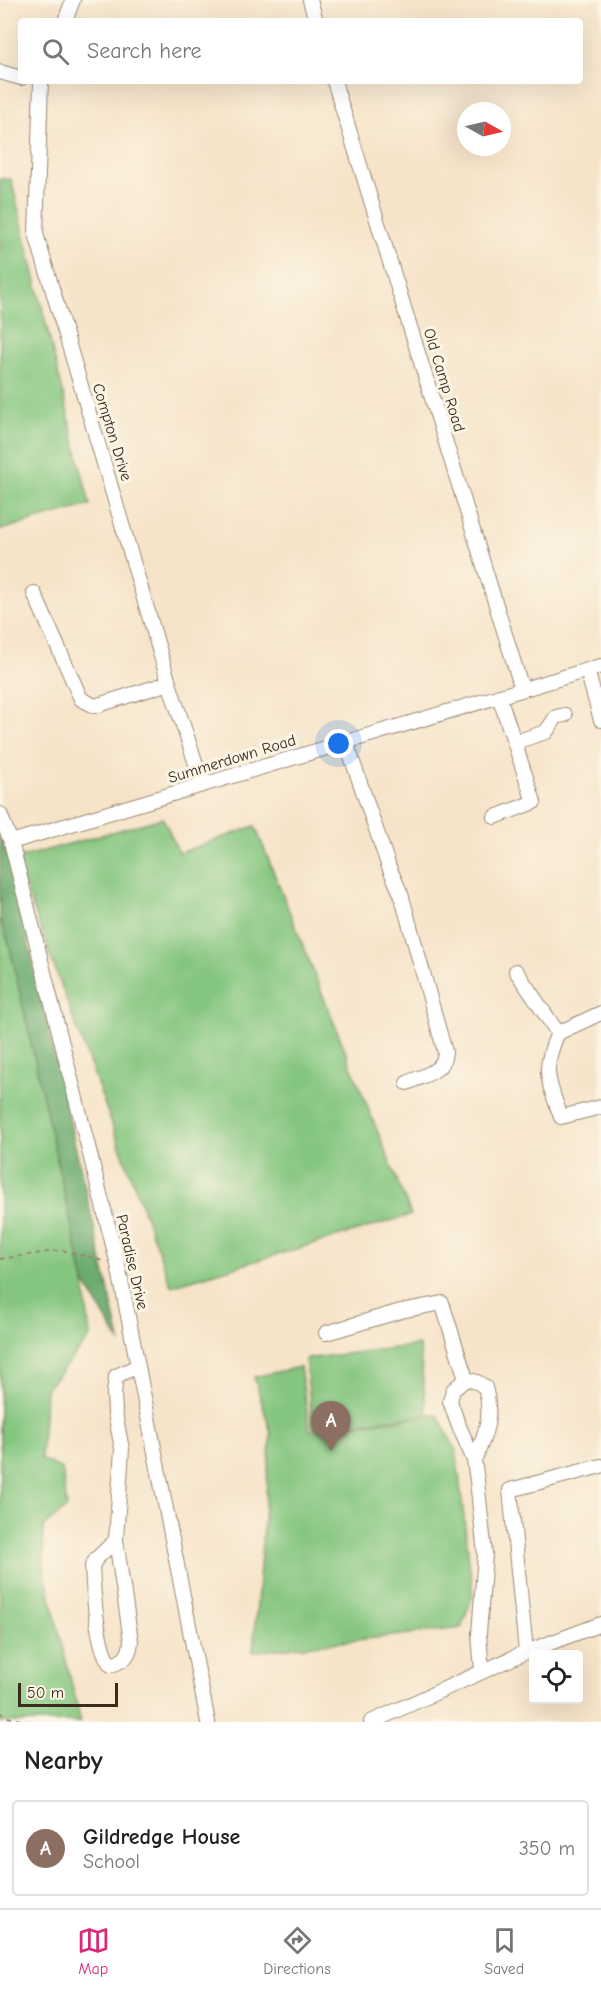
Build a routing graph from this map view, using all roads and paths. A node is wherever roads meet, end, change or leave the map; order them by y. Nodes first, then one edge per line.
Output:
1 (73, 0) edge
2 (310, 0) edge
3 (66, 18) edge
4 (315, 18) edge
5 (0, 72) edge
6 (18, 77) edge
7 (38, 84) edge
8 (335, 84) edge
9 (34, 593) dead end
10 (601, 666) edge
11 (587, 670) junction
12 (169, 683) junction
13 (522, 689) junction
14 (499, 696) junction
15 (565, 715) dead end
16 (601, 720) edge
17 (346, 741) junction
18 (514, 742) junction
19 (203, 785) junction
20 (0, 814) edge
21 (495, 817) dead end
22 (11, 842) junction
23 (516, 971) dead end
24 (601, 1013) edge
25 (558, 1033) junction
26 (407, 1083) dead end
27 (601, 1107) edge
28 (0, 1259) edge
29 (118, 1265) junction
30 (326, 1333) dead end
31 (138, 1366) junction
32 (466, 1379) junction
33 (474, 1460) junction
34 (601, 1466) edge
35 (116, 1540) junction
36 (601, 1624) edge
37 (526, 1652) junction
38 (482, 1671) junction
39 (0, 1712) edge
40 (29, 1722) edge
41 (208, 1722) edge
42 (371, 1722) edge

1 - 3 street
2 - 4 street
5 - 6 street
7 - 12 street, Compton Drive
8 - 13 street, Old Camp Road
9 - 12 street
10 - 11 street, Summerdown Road
11 - 13 street, Summerdown Road
11 - 16 street
12 - 19 street, Compton Drive
13 - 14 street, Summerdown Road
14 - 17 street, Summerdown Road
14 - 18 street
15 - 18 street
17 - 19 street, Summerdown Road
17 - 26 street
18 - 21 street
19 - 22 street, Summerdown Road
20 - 22 street, Paradise Drive
22 - 29 street, Paradise Drive
23 - 25 street
24 - 25 street
25 - 27 street
28 - 29 path
29 - 31 street, Paradise Drive
30 - 32 street
31 - 35 street
31 - 41 street, Paradise Drive
32 - 33 street
32 - 33 street
33 - 38 street
34 - 37 street
35 - 35 street
36 - 37 street
37 - 38 street
38 - 42 street
39 - 40 path

